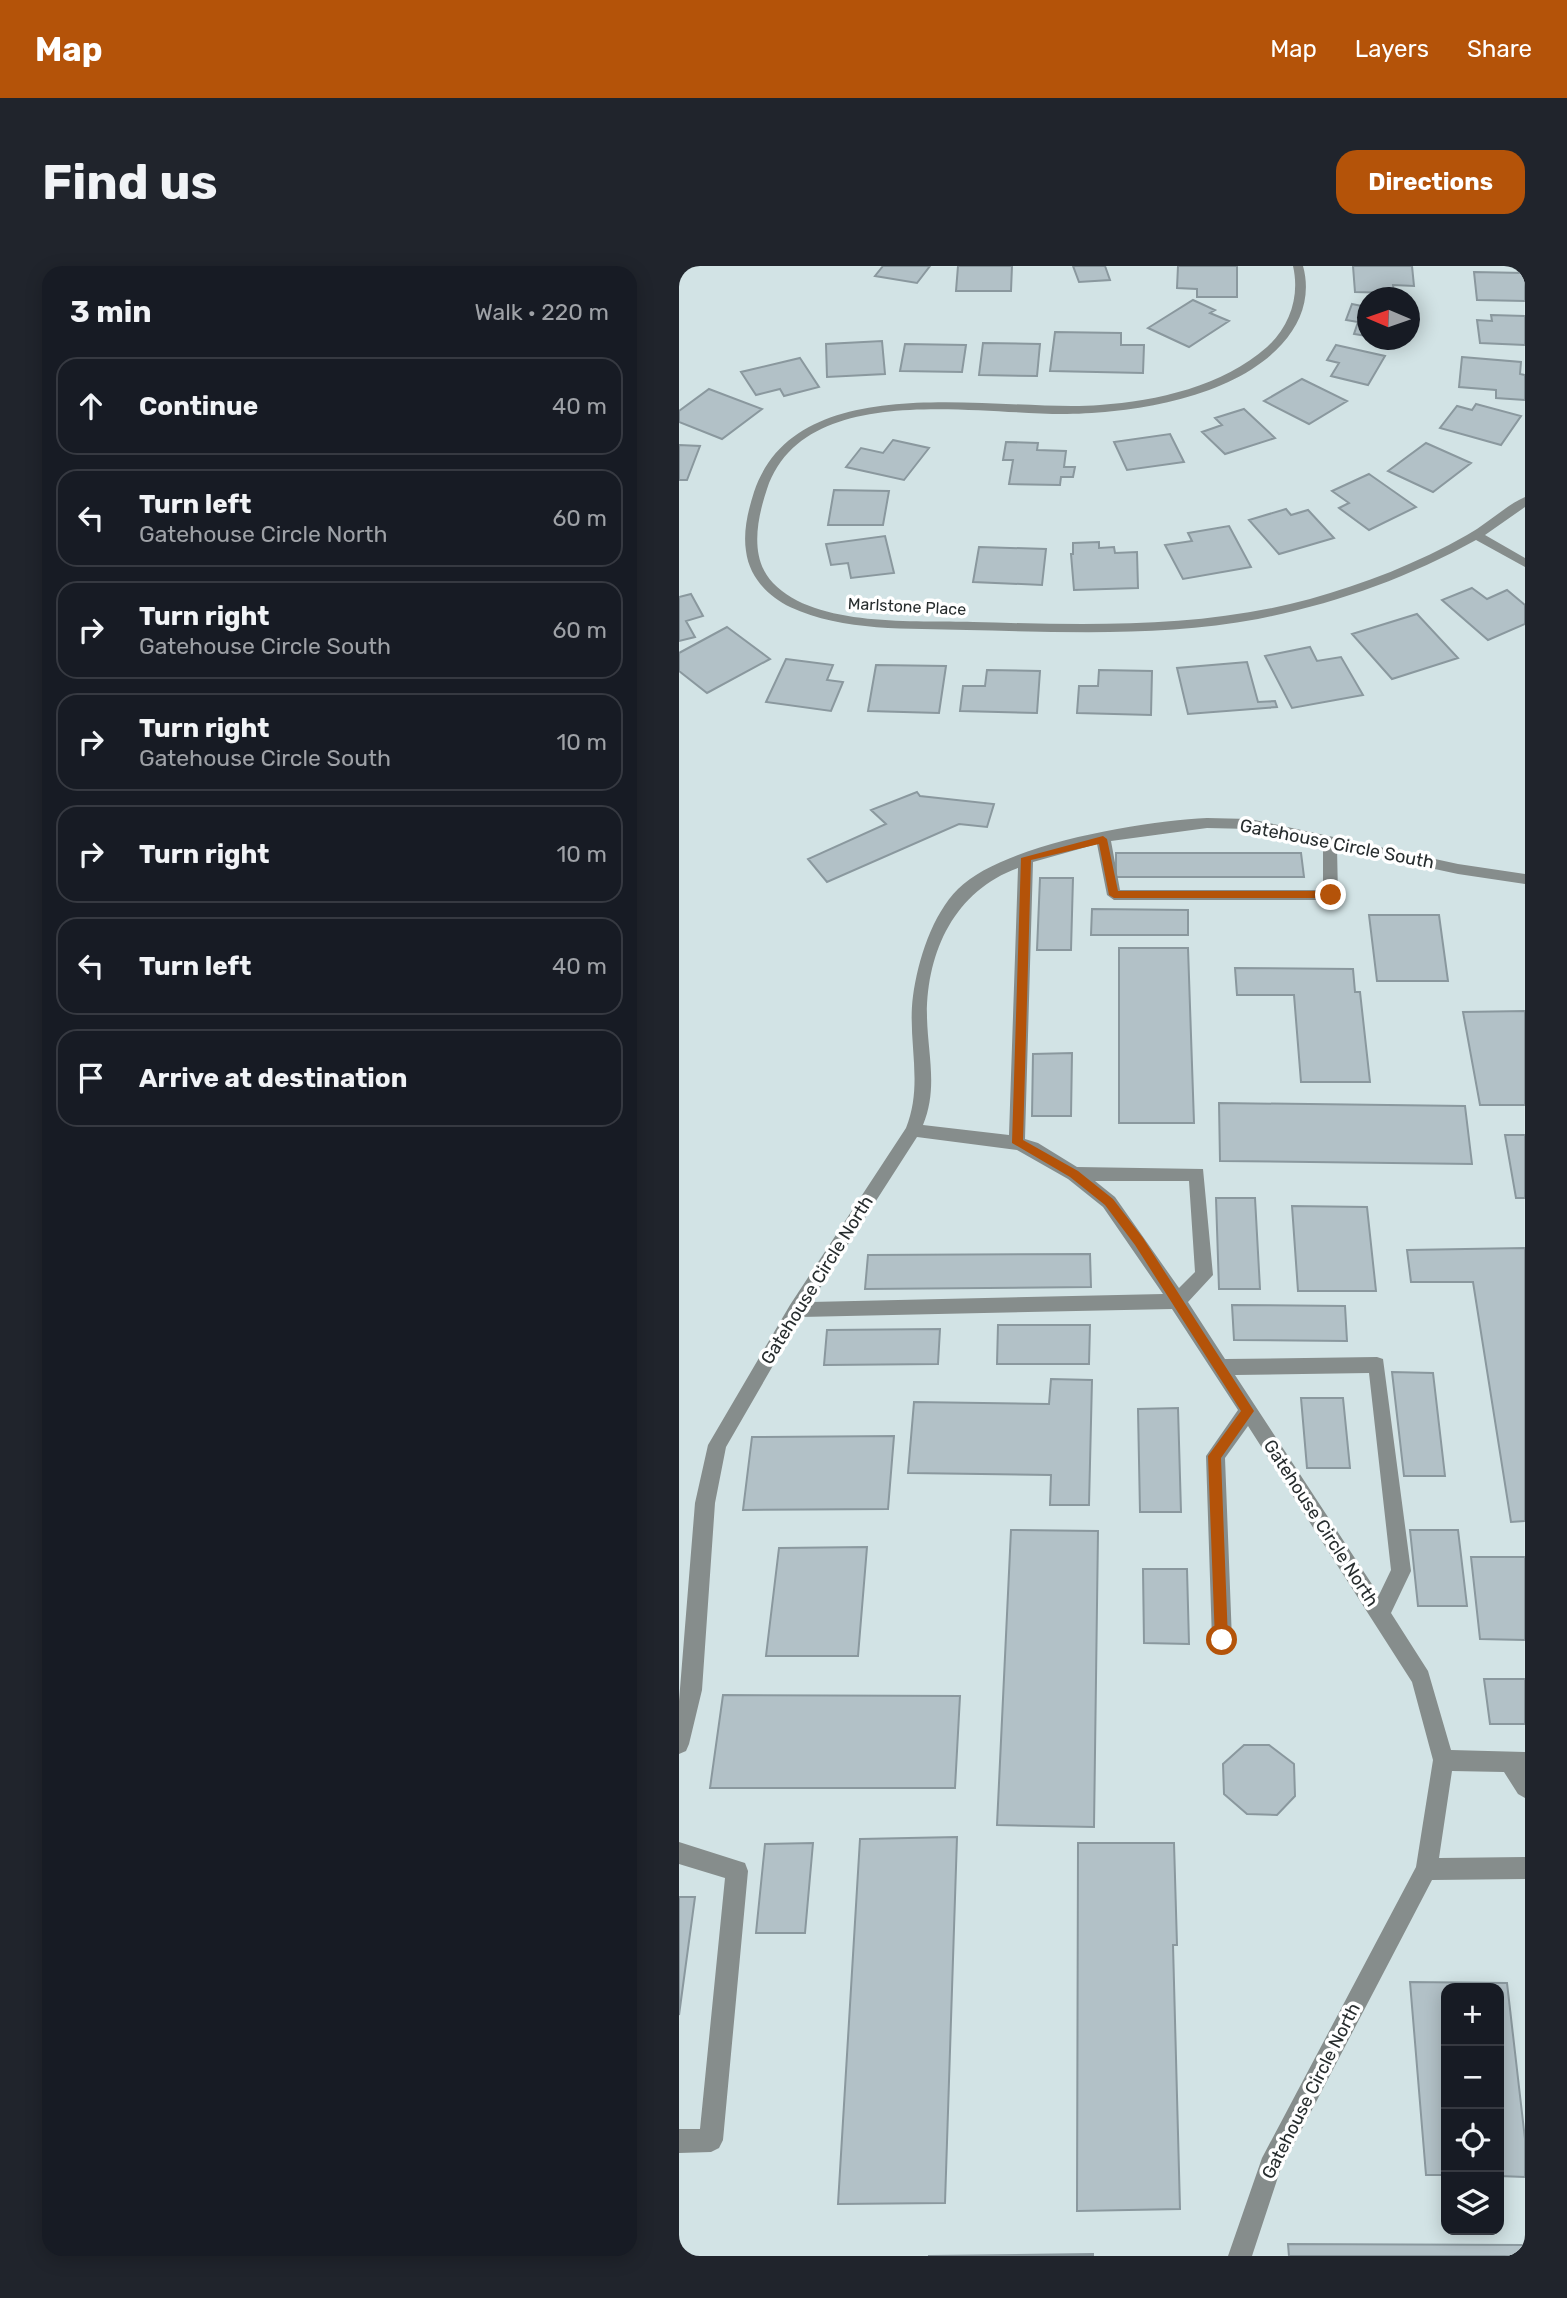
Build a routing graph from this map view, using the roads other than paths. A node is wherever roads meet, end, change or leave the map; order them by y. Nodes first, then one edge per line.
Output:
1 (1298, 266) edge
2 (1525, 501) edge
3 (1477, 536) junction
4 (1525, 563) edge
5 (1103, 839) junction
6 (1330, 841) junction
7 (1026, 858) junction
8 (1525, 879) edge
9 (913, 1130) junction
10 (1017, 1143) junction
11 (1074, 1174) junction
12 (1177, 1301) junction
13 (796, 1310) junction
14 (1220, 1367) junction
15 (1248, 1411) junction
16 (1380, 1614) junction
17 (1222, 1640) dead end
18 (679, 1744) edge
19 (1443, 1760) junction
20 (1517, 1761) edge
21 (1525, 1787) edge
22 (679, 1853) edge
23 (1525, 1868) edge
24 (1426, 1869) junction
25 (679, 2141) edge
26 (1240, 2256) edge

1 - 3 street, Marlstone Place
2 - 3 street, Marlstone Place
3 - 4 street
5 - 6 street, Gatehouse Circle South
5 - 6 street
5 - 7 street, Gatehouse Circle South
6 - 8 street, Gatehouse Circle South
7 - 9 street, Gatehouse Circle South
7 - 10 street
9 - 10 street, Gatehouse Circle North
9 - 13 street, Gatehouse Circle North
10 - 11 street, Gatehouse Circle North
11 - 12 street, Gatehouse Circle North
11 - 12 street
12 - 13 street
12 - 14 street, Gatehouse Circle North
13 - 18 street, Gatehouse Circle North
14 - 15 street, Gatehouse Circle North
14 - 16 street
15 - 16 street, Gatehouse Circle North
15 - 17 street
16 - 19 street, Gatehouse Circle North
19 - 20 street
19 - 24 street, Gatehouse Circle North
20 - 21 street
22 - 25 street
23 - 24 street
24 - 26 street, Gatehouse Circle North

